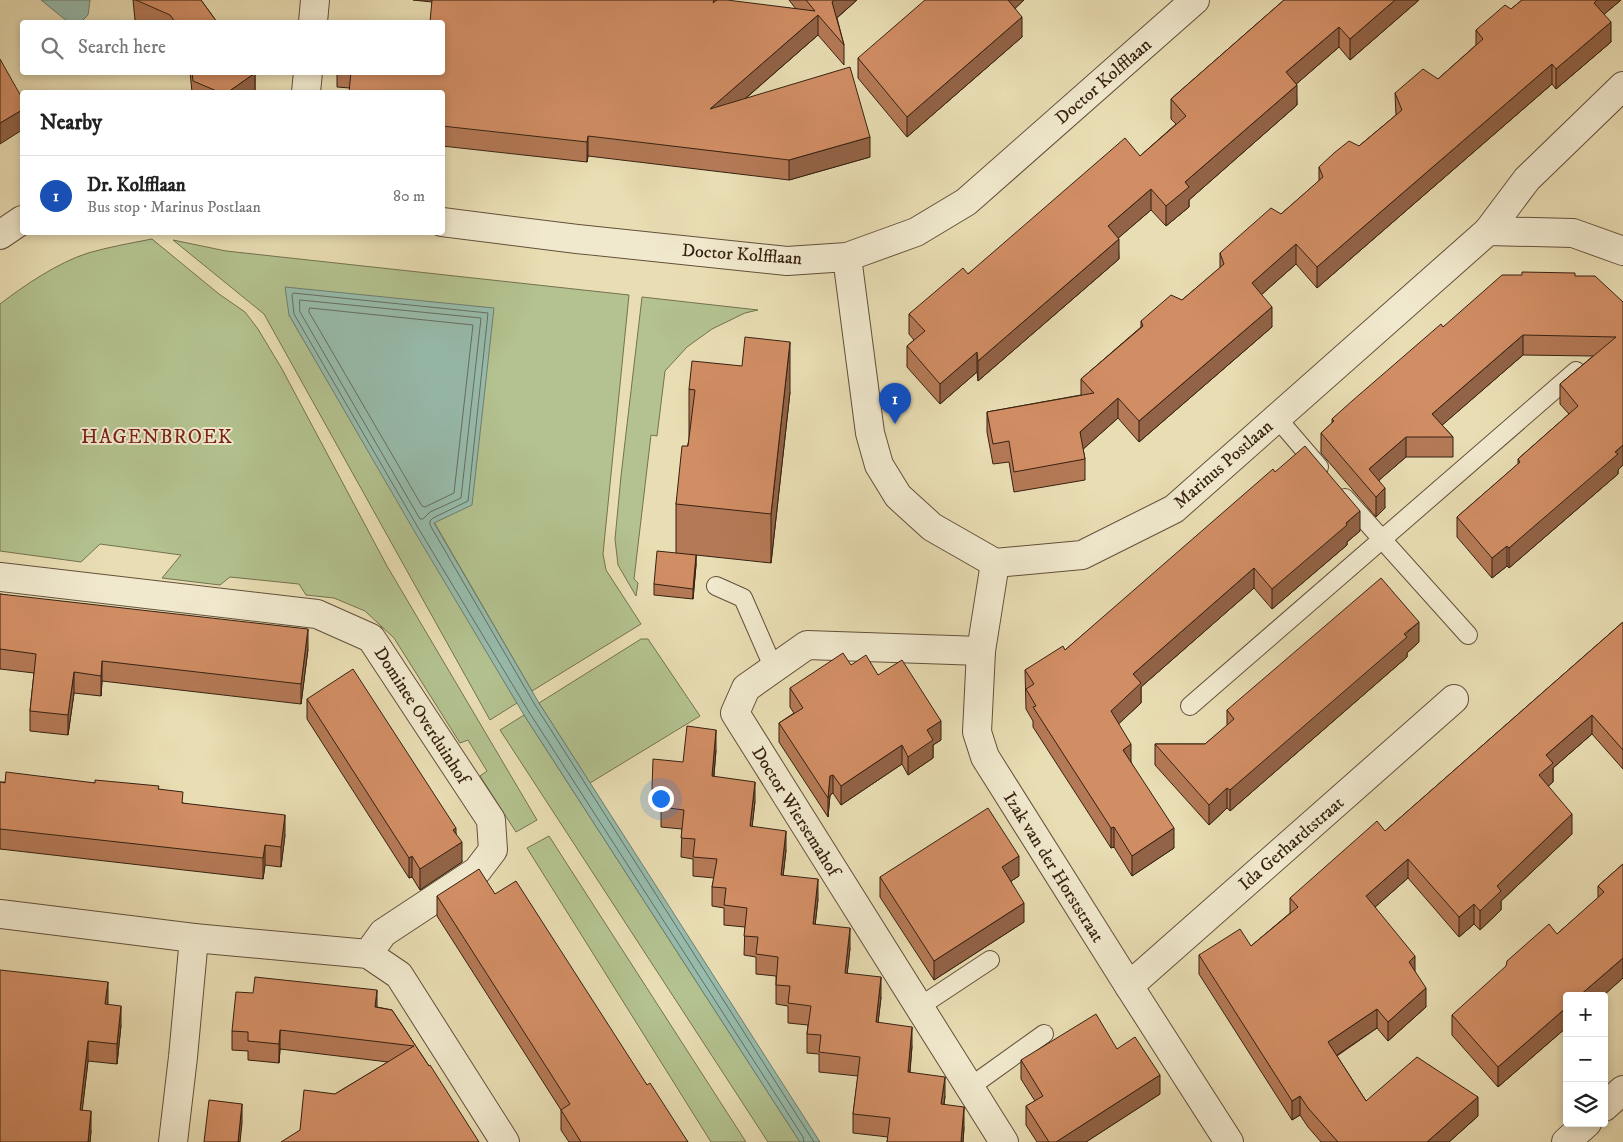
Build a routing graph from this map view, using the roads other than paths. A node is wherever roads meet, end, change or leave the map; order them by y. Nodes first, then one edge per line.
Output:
1 (315, 0) edge
2 (1195, 0) edge
3 (313, 20) edge
4 (308, 75) edge
5 (1623, 86) edge
6 (306, 90) edge
7 (20, 221) edge
8 (445, 222) edge
9 (1488, 231) junction
10 (0, 234) edge
11 (1623, 251) edge
12 (847, 257) junction
13 (1576, 371) edge
14 (1277, 418) junction
15 (1382, 540) junction
16 (995, 564) junction
17 (0, 577) edge
18 (716, 586) dead end
19 (1468, 635) dead end
20 (981, 651) junction
21 (774, 669) junction
22 (1454, 699) dead end
23 (1190, 706) dead end
24 (0, 914) edge
25 (194, 938) junction
26 (368, 954) junction
27 (990, 960) dead end
28 (1128, 986) junction
29 (919, 1007) junction
30 (1044, 1034) dead end
31 (970, 1087) junction
32 (1623, 1090) edge
33 (1608, 1103) edge
34 (1583, 1127) edge
35 (173, 1142) edge
36 (505, 1142) edge
37 (1004, 1142) edge
38 (1229, 1142) edge
39 (1566, 1142) edge

1 - 3 street
2 - 12 street, Doctor Kolfflaan
4 - 6 street
5 - 9 street, Marinus Postlaan
7 - 10 street
8 - 12 street, Doctor Kolfflaan
9 - 11 street
9 - 14 street, Marinus Postlaan
12 - 16 street
13 - 15 lane
14 - 15 lane
14 - 16 street, Marinus Postlaan
15 - 19 lane
15 - 23 lane
16 - 20 street, Izak van der Horststraat
17 - 26 street, Dominee Overduinhof
18 - 21 lane
20 - 21 street, Doctor Wiersemahof
20 - 28 street, Izak van der Horststraat
21 - 29 street, Doctor Wiersemahof
22 - 28 street, Ida Gerhardtstraat
24 - 25 street
25 - 26 street
25 - 35 street
26 - 36 street
27 - 29 lane
28 - 38 street, Izak van der Horststraat
29 - 31 street, Doctor Wiersemahof
30 - 31 lane
31 - 37 street, Doctor Wiersemahof
32 - 33 street
34 - 39 street

